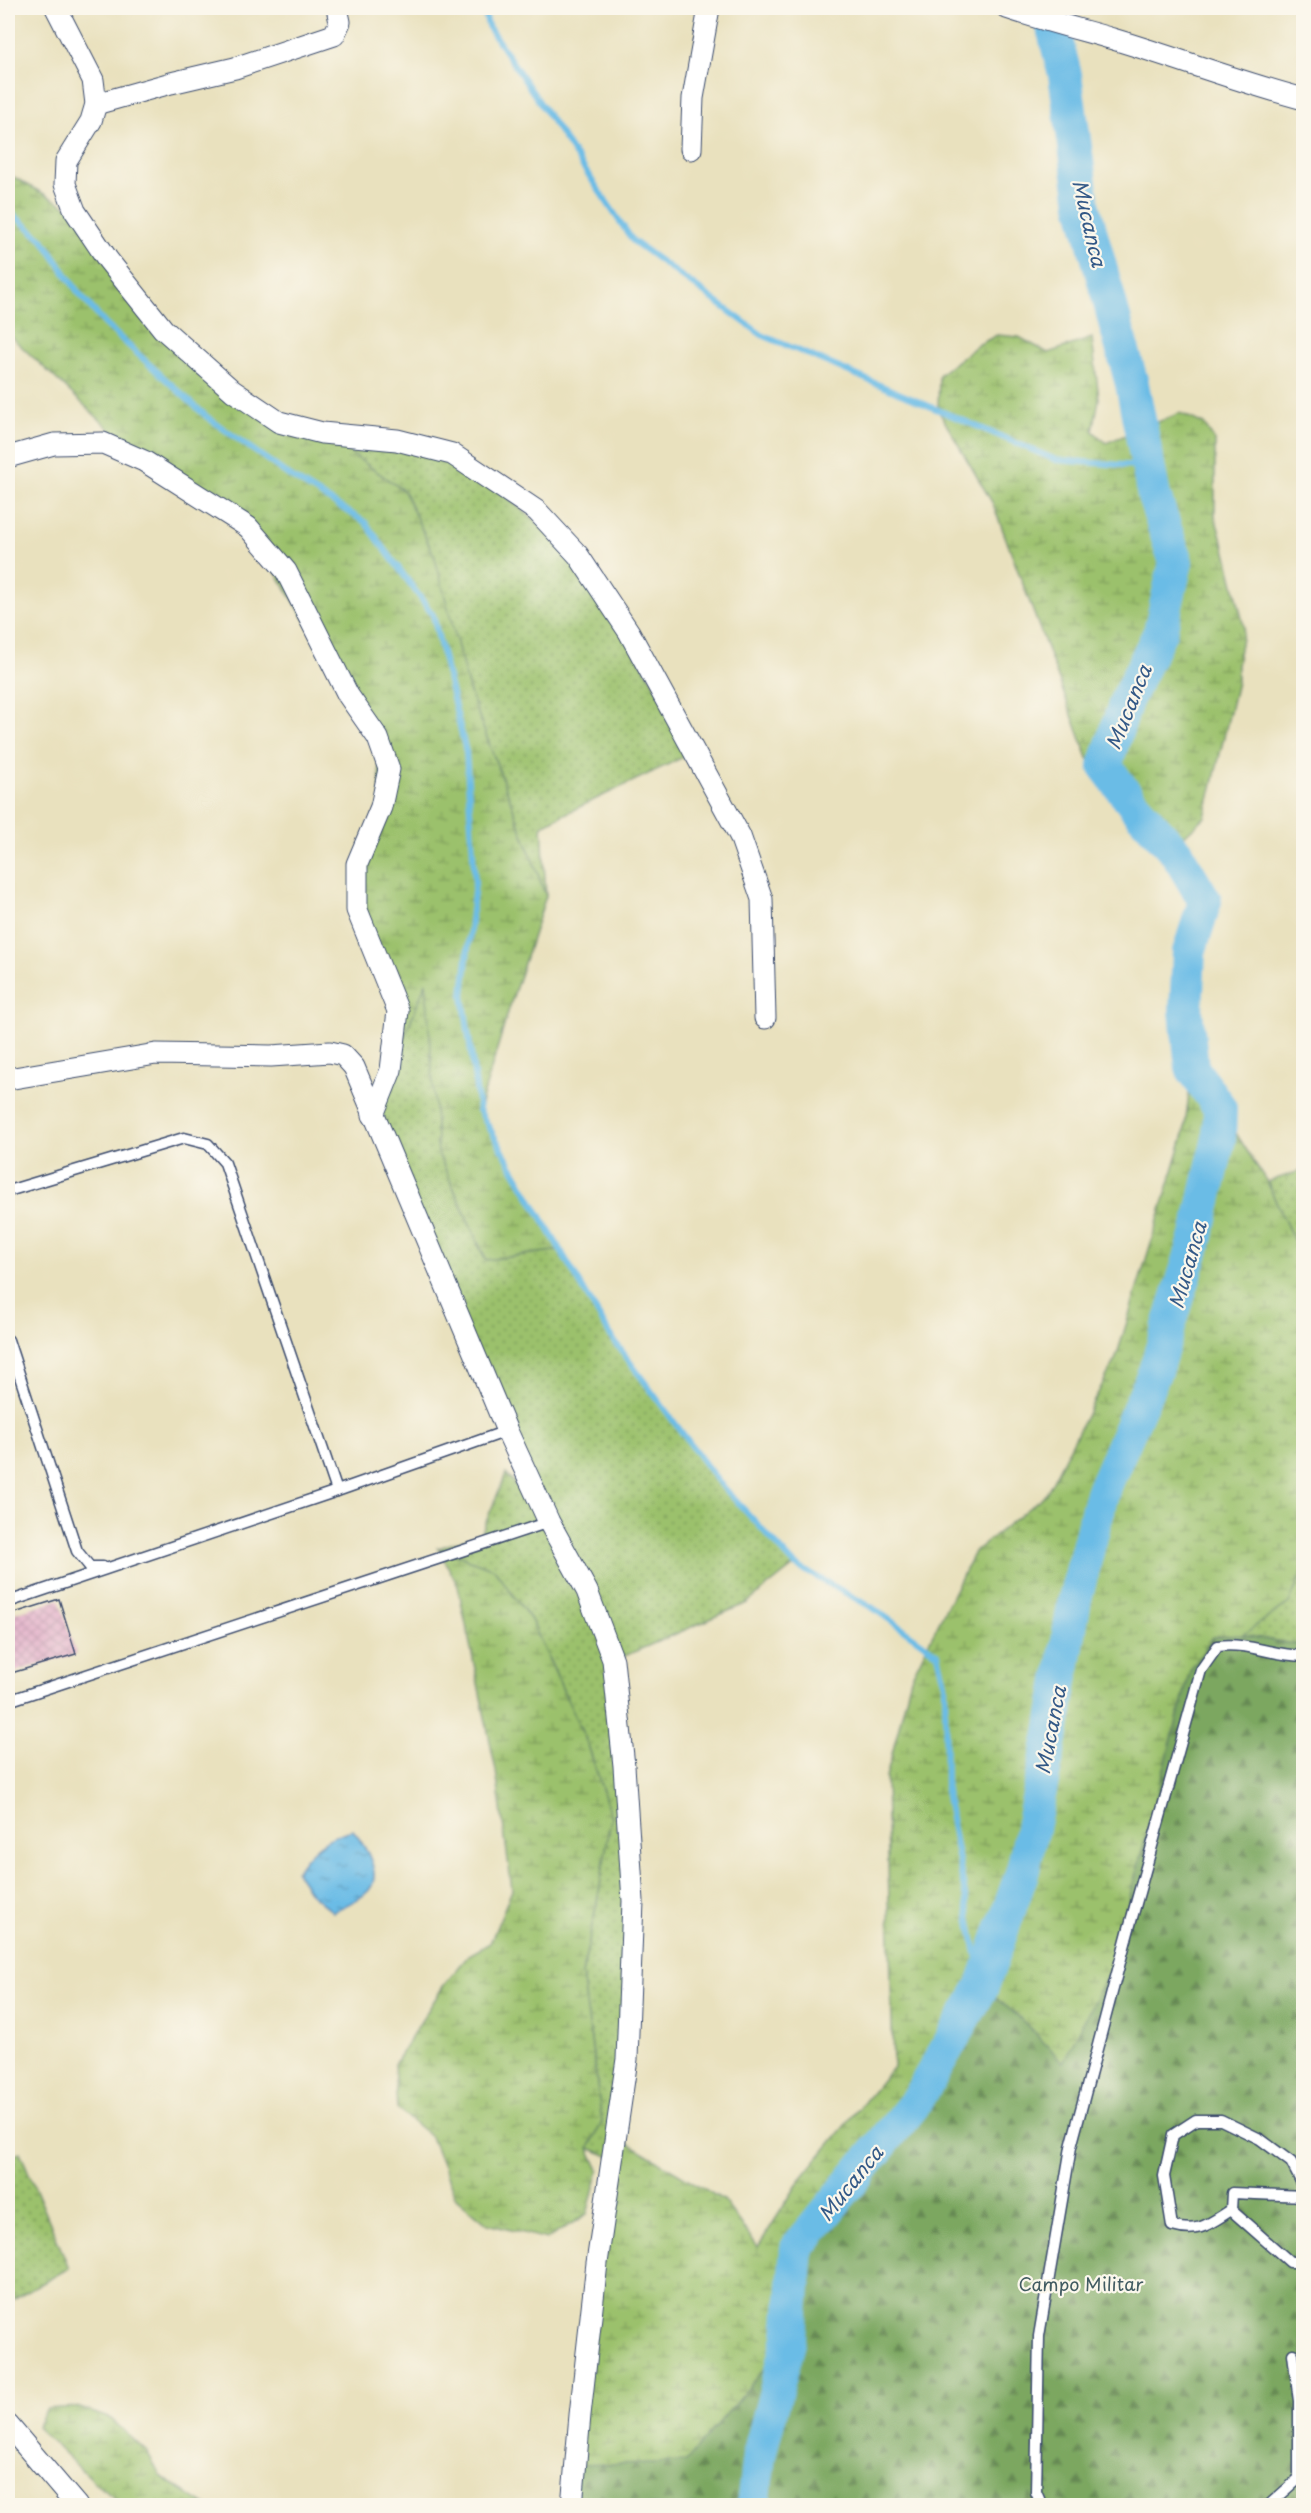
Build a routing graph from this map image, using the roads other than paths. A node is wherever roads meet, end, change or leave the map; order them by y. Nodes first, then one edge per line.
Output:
1 (56, 8) edge
2 (337, 8) edge
3 (709, 8) edge
4 (1007, 8) edge
5 (1304, 99) edge
6 (96, 105) junction
7 (691, 149) dead end
8 (8, 457) edge
9 (765, 1018) dead end
10 (8, 1079) edge
11 (373, 1115) junction
12 (8, 1191) edge
13 (8, 1340) edge
14 (507, 1431) junction
15 (337, 1491) junction
16 (549, 1522) junction
17 (112, 1568) junction
18 (8, 1602) edge
19 (1304, 1656) edge
20 (8, 1701) edge
21 (1304, 2187) edge
22 (1304, 2196) edge
23 (1232, 2210) junction
24 (1304, 2262) edge
25 (1293, 2354) dead end
26 (8, 2425) edge
27 (1301, 2477) edge
28 (77, 2505) edge
29 (572, 2505) edge
30 (1042, 2505) edge
31 (1268, 2505) edge

1 - 6 street
2 - 6 street
3 - 7 street
4 - 5 street
6 - 9 street
8 - 11 street
10 - 11 street
11 - 14 street
12 - 15 lane
13 - 17 lane
14 - 15 lane
14 - 16 street
15 - 17 lane
16 - 20 lane
16 - 29 street
17 - 18 lane
19 - 30 lane
21 - 23 lane
22 - 23 lane
23 - 24 lane
25 - 27 lane
26 - 28 street
27 - 31 lane

